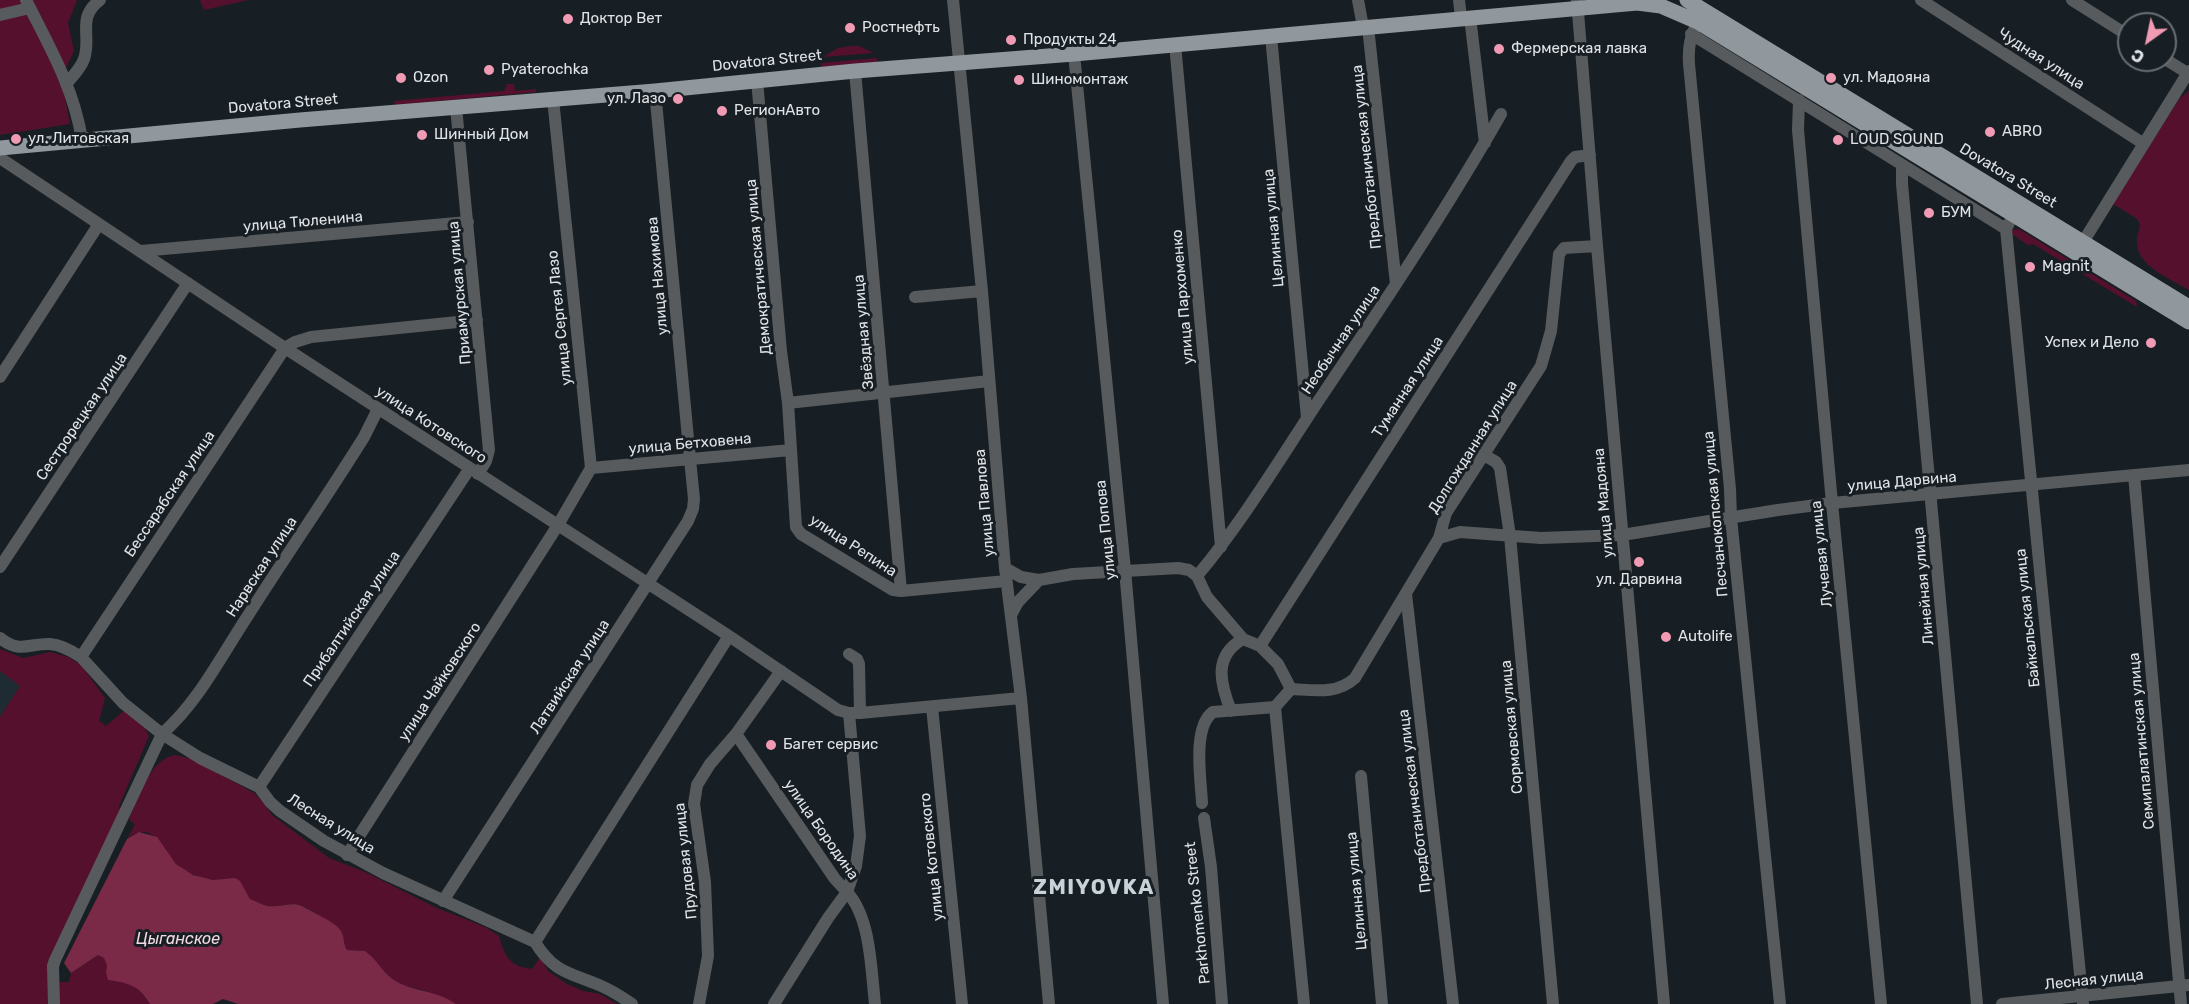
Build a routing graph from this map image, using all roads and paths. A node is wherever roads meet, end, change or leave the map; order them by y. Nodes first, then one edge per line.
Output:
1 (100, 0) edge
2 (953, 0) edge
3 (1358, 0) edge
4 (1459, 0) edge
5 (1555, 0) edge
6 (1687, 0) edge
7 (1922, 0) edge
8 (2072, 0) edge
9 (1639, 1) edge
10 (1604, 3) edge
11 (28, 4) edge
12 (1578, 4) edge
13 (1537, 12) junction
14 (0, 15) edge
15 (1466, 17) junction
16 (1365, 27) junction
17 (1695, 28) junction
18 (2117, 28) edge
19 (1271, 36) junction
20 (1175, 44) junction
21 (1074, 54) junction
22 (961, 63) junction
23 (855, 71) junction
24 (2188, 72) edge
25 (757, 80) junction
26 (67, 83) junction
27 (656, 91) junction
28 (553, 99) junction
29 (1799, 100) junction
30 (456, 107) junction
31 (1501, 114) dead end
32 (82, 140) junction
33 (1485, 143) junction
34 (2144, 144) junction
35 (1590, 155) junction
36 (1, 157) edge
37 (1902, 165) junction
38 (468, 222) junction
39 (2010, 222) junction
40 (99, 224) junction
41 (2083, 242) junction
42 (1597, 246) junction
43 (141, 251) junction
44 (188, 283) junction
45 (1396, 284) junction
46 (982, 291) junction
47 (915, 297) dead end
48 (2189, 307) edge
49 (477, 320) junction
50 (2189, 322) edge
51 (285, 348) junction
52 (0, 377) edge
53 (990, 381) junction
54 (884, 392) junction
55 (788, 403) junction
56 (378, 409) junction
57 (1307, 418) junction
58 (791, 450) junction
59 (1484, 455) junction
60 (690, 459) junction
61 (591, 468) junction
62 (2189, 470) edge
63 (474, 471) junction
64 (2134, 476) junction
65 (2030, 485) junction
66 (1930, 495) junction
67 (1832, 503) junction
68 (1731, 518) junction
69 (558, 525) junction
70 (1622, 535) junction
71 (1510, 536) junction
72 (1439, 538) junction
73 (1221, 547) junction
74 (0, 567) edge
75 (1005, 568) junction
76 (1125, 570) junction
77 (1197, 576) junction
78 (1039, 580) junction
79 (1006, 581) junction
80 (649, 583) junction
81 (901, 591) junction
82 (1406, 594) junction
83 (1011, 616) junction
84 (729, 636) junction
85 (0, 638) edge
86 (1243, 639) junction
87 (1260, 646) junction
88 (849, 654) dead end
89 (81, 657) junction
90 (781, 671) junction
91 (1291, 689) junction
92 (1021, 698) junction
93 (932, 707) junction
94 (1275, 708) junction
95 (1231, 711) junction
96 (855, 713) junction
97 (162, 734) junction
98 (736, 734) junction
99 (1361, 776) dead end
100 (259, 787) junction
101 (1202, 803) dead end
102 (1204, 818) dead end
103 (347, 855) junction
104 (848, 892) junction
105 (443, 901) junction
106 (535, 942) junction
107 (2184, 986) edge
108 (2082, 1000) edge
109 (54, 1004) edge
110 (632, 1004) edge
111 (699, 1004) edge
112 (774, 1004) edge
113 (874, 1004) edge
114 (962, 1004) edge
115 (1049, 1004) edge
116 (1163, 1004) edge
117 (1222, 1004) edge
118 (1304, 1004) edge
119 (1382, 1004) edge
120 (1453, 1004) edge
121 (1552, 1004) edge
122 (1664, 1004) edge
123 (1780, 1004) edge
124 (1881, 1004) edge
125 (1977, 1004) edge
126 (2002, 1004) edge
127 (2181, 1004) edge

1 - 26 street
2 - 22 street, улица Павлова
3 - 16 street, Предботаническая улица
4 - 15 street
5 - 13 main road, Dovatora Street
6 - 41 main road, Dovatora Street
7 - 34 street, Чудная улица
8 - 18 street
9 - 10 main road, Dovatora Street
9 - 17 main road, Dovatora Street
10 - 12 main road, Dovatora Street
11 - 14 street
11 - 26 street
12 - 13 main road, Dovatora Street
12 - 35 street, улица Мадояна
13 - 15 main road, Dovatora Street
15 - 16 main road, Dovatora Street
15 - 33 street
16 - 19 main road, Dovatora Street
16 - 45 street, Предботаническая улица
17 - 29 street, Dovatora Street
17 - 39 main road, Dovatora Street
17 - 68 street, Песчанокопская улица
19 - 20 main road, Dovatora Street
19 - 57 street, Целинная улица
20 - 21 main road, Dovatora Street
20 - 73 street, улица Пархоменко
21 - 22 main road, Dovatora Street
21 - 76 street, улица Попова
22 - 23 main road, Dovatora Street
22 - 46 street, улица Павлова
23 - 25 main road, Dovatora Street
23 - 54 street, Звёздная улица
24 - 34 street
25 - 27 main road, Dovatora Street
25 - 55 street, Демократическая улица
26 - 32 street
27 - 28 main road, Dovatora Street
27 - 60 street, улица Нахимова
28 - 30 main road, Dovatora Street
28 - 61 street, улица Сергея Лазо
29 - 37 street, Dovatora Street
29 - 67 street, Лучевая улица
30 - 32 main road, Dovatora Street
30 - 38 street, Приамурская улица
31 - 33 street, Необычная улица
32 - 36 main road, Dovatora Street
33 - 45 street, Необычная улица
34 - 41 street
35 - 42 street, улица Мадояна
35 - 87 street, Туманная улица
36 - 40 street, улица Котовского
37 - 39 street, Dovatora Street
37 - 66 street, Линейная улица
38 - 43 street, улица Тюленина
38 - 49 street, Приамурская улица
39 - 50 main road, Dovatora Street
39 - 65 street, Байкальская улица
40 - 43 street, улица Котовского
40 - 52 street
41 - 48 main road, Dovatora Street
42 - 59 street, Долгожданная улица
42 - 70 street, улица Мадояна
43 - 44 street, улица Котовского
44 - 51 street, улица Котовского
44 - 74 street, Сестрорецкая улица
45 - 57 street, Необычная улица
46 - 47 street
46 - 53 street, улица Павлова
49 - 51 street
49 - 63 street, Приамурская улица
51 - 56 street, улица Котовского
51 - 89 street, Бессарабская улица
53 - 54 street
53 - 75 street, улица Павлова
54 - 55 street
54 - 81 street, Звёздная улица
55 - 58 street, Демократическая улица
56 - 63 street, улица Котовского
56 - 97 street, Нарвская улица
57 - 73 street, Необычная улица
58 - 60 street, улица Бетховена
58 - 81 street, улица Репина
59 - 71 street, Сормовская улица
59 - 72 street, Долгожданная улица
60 - 61 street, улица Бетховена
60 - 80 street, Латвийская улица
61 - 69 street
62 - 64 street, улица Дарвина
63 - 69 street, улица Котовского
63 - 100 street, Прибалтийская улица
64 - 65 street, улица Дарвина
64 - 107 street, Семипалатинская улица
65 - 66 street, улица Дарвина
65 - 108 street, Байкальская улица
66 - 67 street, улица Дарвина
66 - 125 street, Линейная улица
67 - 68 street, улица Дарвина
67 - 124 street, Лучевая улица
68 - 70 street, улица Дарвина
68 - 123 street, Песчанокопская улица
69 - 80 street, улица Котовского
69 - 103 street, улица Чайковского
70 - 71 street, улица Дарвина
70 - 122 street, улица Мадояна
71 - 72 street, улица Дарвина
71 - 121 street, Сормовская улица
72 - 82 street, Долгожданная улица
73 - 77 street, Необычная улица
75 - 78 street
75 - 79 street, улица Павлова
76 - 77 street
76 - 78 street
76 - 116 street, улица Попова
77 - 86 street
78 - 83 street
79 - 81 street, улица Репина
79 - 83 street, улица Павлова
80 - 84 street, улица Котовского
80 - 105 street, Латвийская улица
82 - 91 street, Долгожданная улица
82 - 120 street, Предботаническая улица
83 - 92 street, улица Павлова
84 - 90 street, улица Котовского
84 - 106 street
85 - 89 street, Лесная улица
86 - 87 street
86 - 95 street
87 - 91 street
88 - 96 street
89 - 97 street, Лесная улица
90 - 96 street, улица Котовского
90 - 98 street, Прудовая улица
91 - 94 street
92 - 93 street
92 - 115 street, улица Павлова
93 - 96 street
93 - 114 street, улица Котовского
94 - 95 street
94 - 118 street
95 - 101 street
96 - 104 street
97 - 100 street, Лесная улица
97 - 109 street
98 - 104 street, улица Бородина
98 - 111 street, Прудовая улица
99 - 119 street, Целинная улица
100 - 103 street, Лесная улица
102 - 117 street, Parkhomenko Street
103 - 105 street, Лесная улица
104 - 112 street, улица Бородина
104 - 113 street
105 - 106 street, Лесная улица
106 - 110 street, Лесная улица
107 - 108 street, Лесная улица
107 - 127 street, Семипалатинская улица
108 - 126 street, Лесная улица

